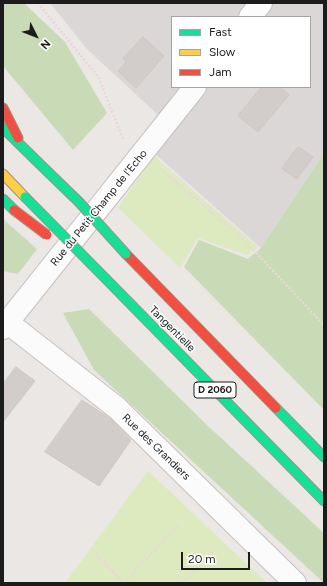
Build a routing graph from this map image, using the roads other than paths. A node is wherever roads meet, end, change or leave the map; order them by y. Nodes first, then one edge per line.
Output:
1 (261, 3) edge
2 (251, 16) edge
3 (193, 88) edge
4 (3, 108) edge
5 (3, 128) edge
6 (23, 148) junction
7 (3, 174) edge
8 (3, 199) edge
9 (106, 279) junction
10 (5, 325) edge
11 (324, 457) edge
12 (324, 501) edge
13 (295, 583) edge

1 - 2 street
3 - 10 street, Rue du Petit Champ de l'Echo
4 - 6 main road
5 - 6 main road, D 2060
6 - 11 main road, Tangentielle / D 2060, bridge
7 - 9 main road, Tangentielle, bridge
8 - 9 main road, bridge
9 - 12 main road, Tangentielle / D 2060
10 - 13 street, Rue des Grandiers

